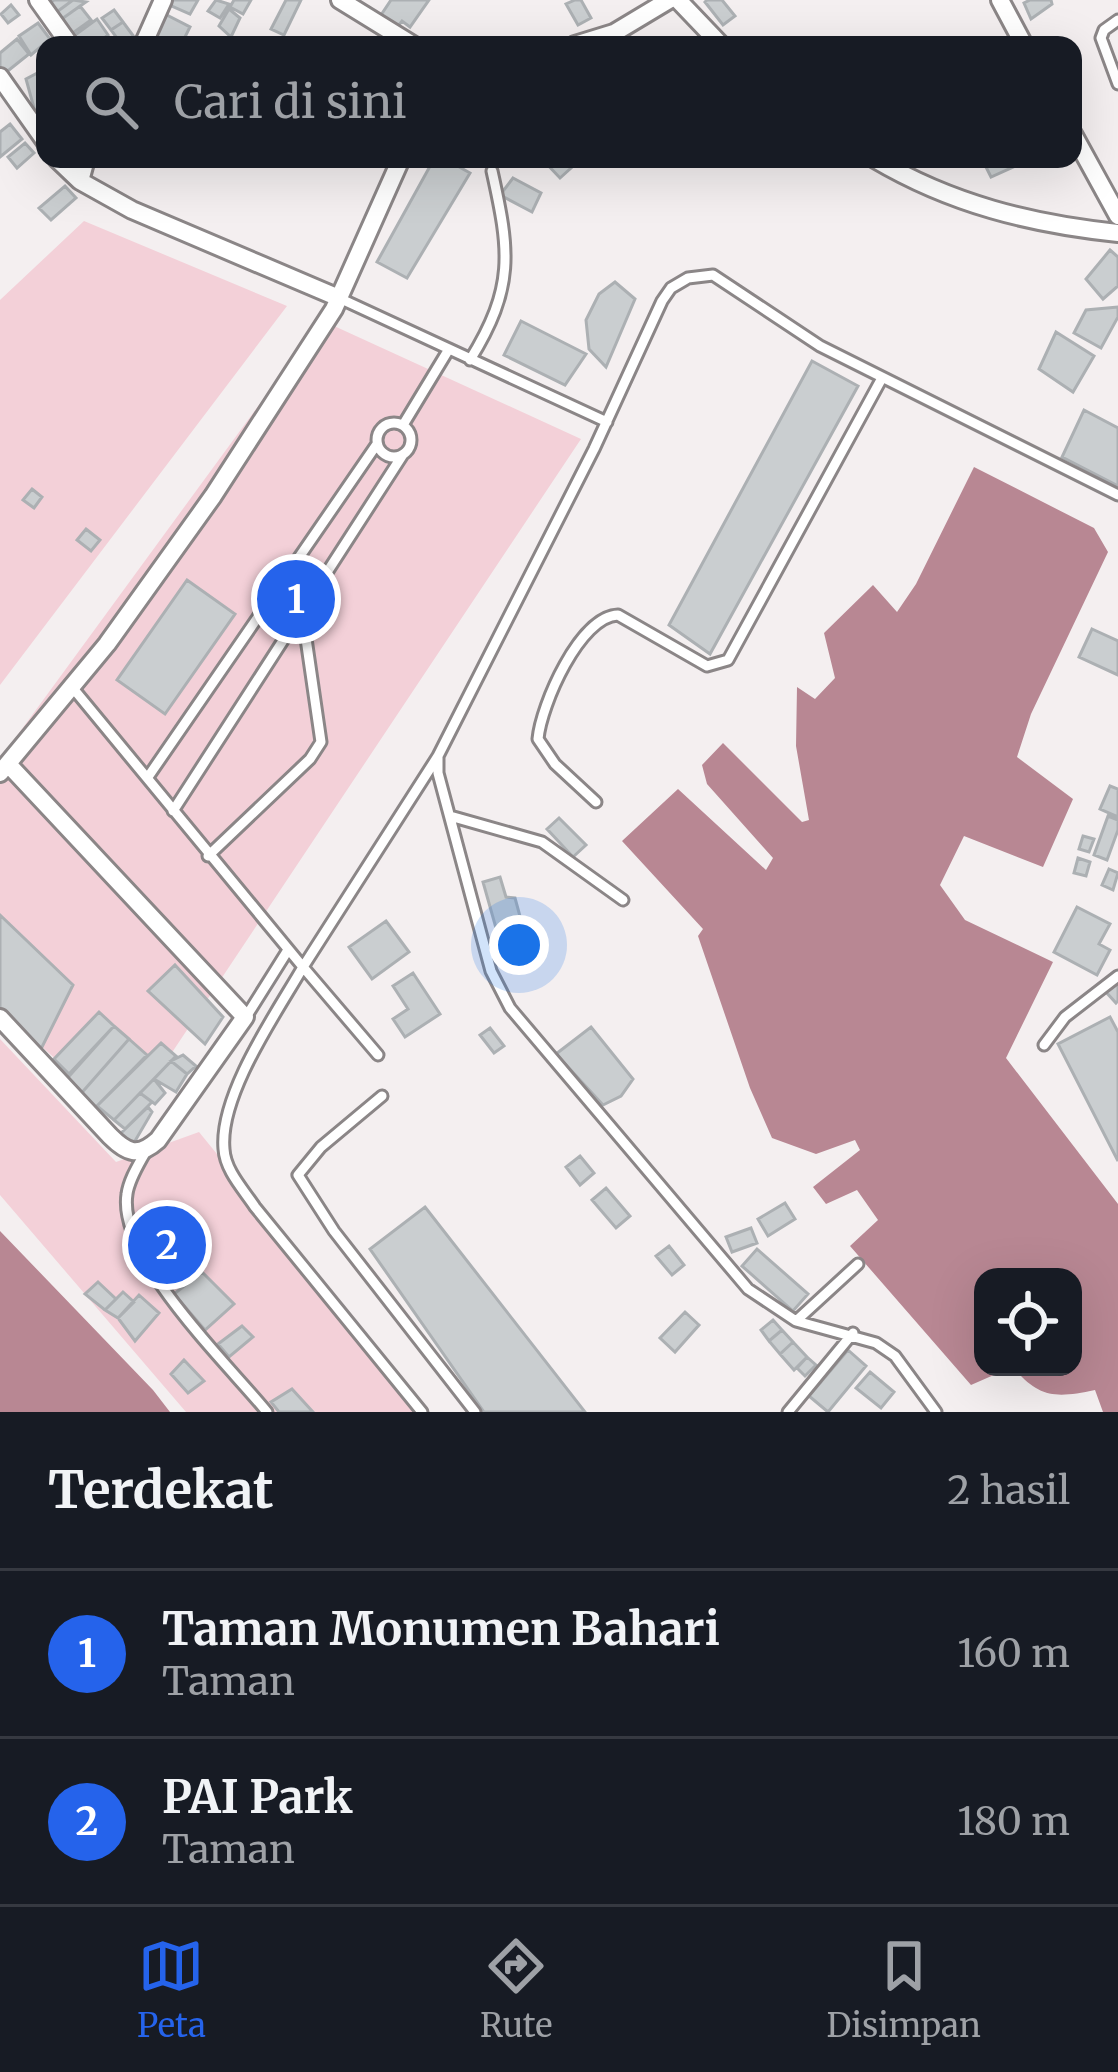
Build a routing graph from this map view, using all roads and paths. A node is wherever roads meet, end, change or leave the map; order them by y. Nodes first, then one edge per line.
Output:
1 (38, 0) edge
2 (340, 0) edge
3 (674, 0) edge
4 (1000, 0) edge
5 (155, 4) edge
6 (1118, 20) edge
7 (64, 36) edge
8 (146, 36) edge
9 (398, 36) edge
10 (604, 36) edge
11 (712, 36) edge
12 (1019, 36) edge
13 (0, 77) edge
14 (1118, 84) edge
15 (36, 128) edge
16 (1082, 150) edge
17 (66, 168) edge
18 (84, 168) edge
19 (397, 168) edge
20 (893, 168) edge
21 (492, 171) dead end
22 (80, 181) junction
23 (1118, 216) edge
24 (1118, 232) edge
25 (339, 298) junction
26 (448, 349) junction
27 (470, 360) junction
28 (882, 378) junction
29 (607, 422) junction
30 (404, 425) junction
31 (377, 444) junction
32 (401, 456) junction
33 (1118, 496) edge
34 (289, 569) junction
35 (318, 589) junction
36 (302, 611) junction
37 (72, 687) junction
38 (438, 756) junction
39 (4, 769) edge
40 (148, 777) junction
41 (596, 802) dead end
42 (173, 811) junction
43 (450, 816) junction
44 (208, 856) junction
45 (623, 900) dead end
46 (288, 950) junction
47 (303, 967) junction
48 (1118, 976) edge
49 (245, 1017) junction
50 (0, 1018) edge
51 (1044, 1045) dead end
52 (378, 1055) dead end
53 (382, 1096) dead end
54 (146, 1151) junction
55 (858, 1264) dead end
56 (796, 1321) junction
57 (853, 1333) junction
58 (267, 1412) edge
59 (422, 1412) edge
60 (475, 1412) edge
61 (788, 1412) edge
62 (936, 1412) edge

1 - 7 street
2 - 9 street
3 - 10 street
3 - 11 street
4 - 12 street
5 - 8 street
6 - 14 lane
13 - 15 street
16 - 23 street
17 - 22 street
18 - 22 street
19 - 25 street
20 - 24 street
21 - 27 lane
22 - 25 street
25 - 26 lane
25 - 37 street
26 - 27 lane
26 - 30 lane
27 - 29 lane
28 - 29 lane
28 - 33 lane
28 - 41 lane
29 - 38 lane
30 - 31 lane
30 - 32 lane
31 - 32 lane
31 - 34 lane
32 - 35 lane
34 - 35 lane
34 - 40 lane
35 - 36 lane
36 - 42 lane
36 - 44 lane
37 - 39 street
37 - 40 lane
38 - 43 lane
38 - 47 lane
39 - 49 street
40 - 42 lane
42 - 44 lane
43 - 45 lane
43 - 56 lane
44 - 46 lane
46 - 47 lane
46 - 49 lane
47 - 52 lane
47 - 59 lane
48 - 51 lane
49 - 54 street
50 - 54 street
53 - 60 lane
54 - 58 lane
55 - 56 lane
56 - 57 lane
57 - 61 lane
57 - 62 lane

